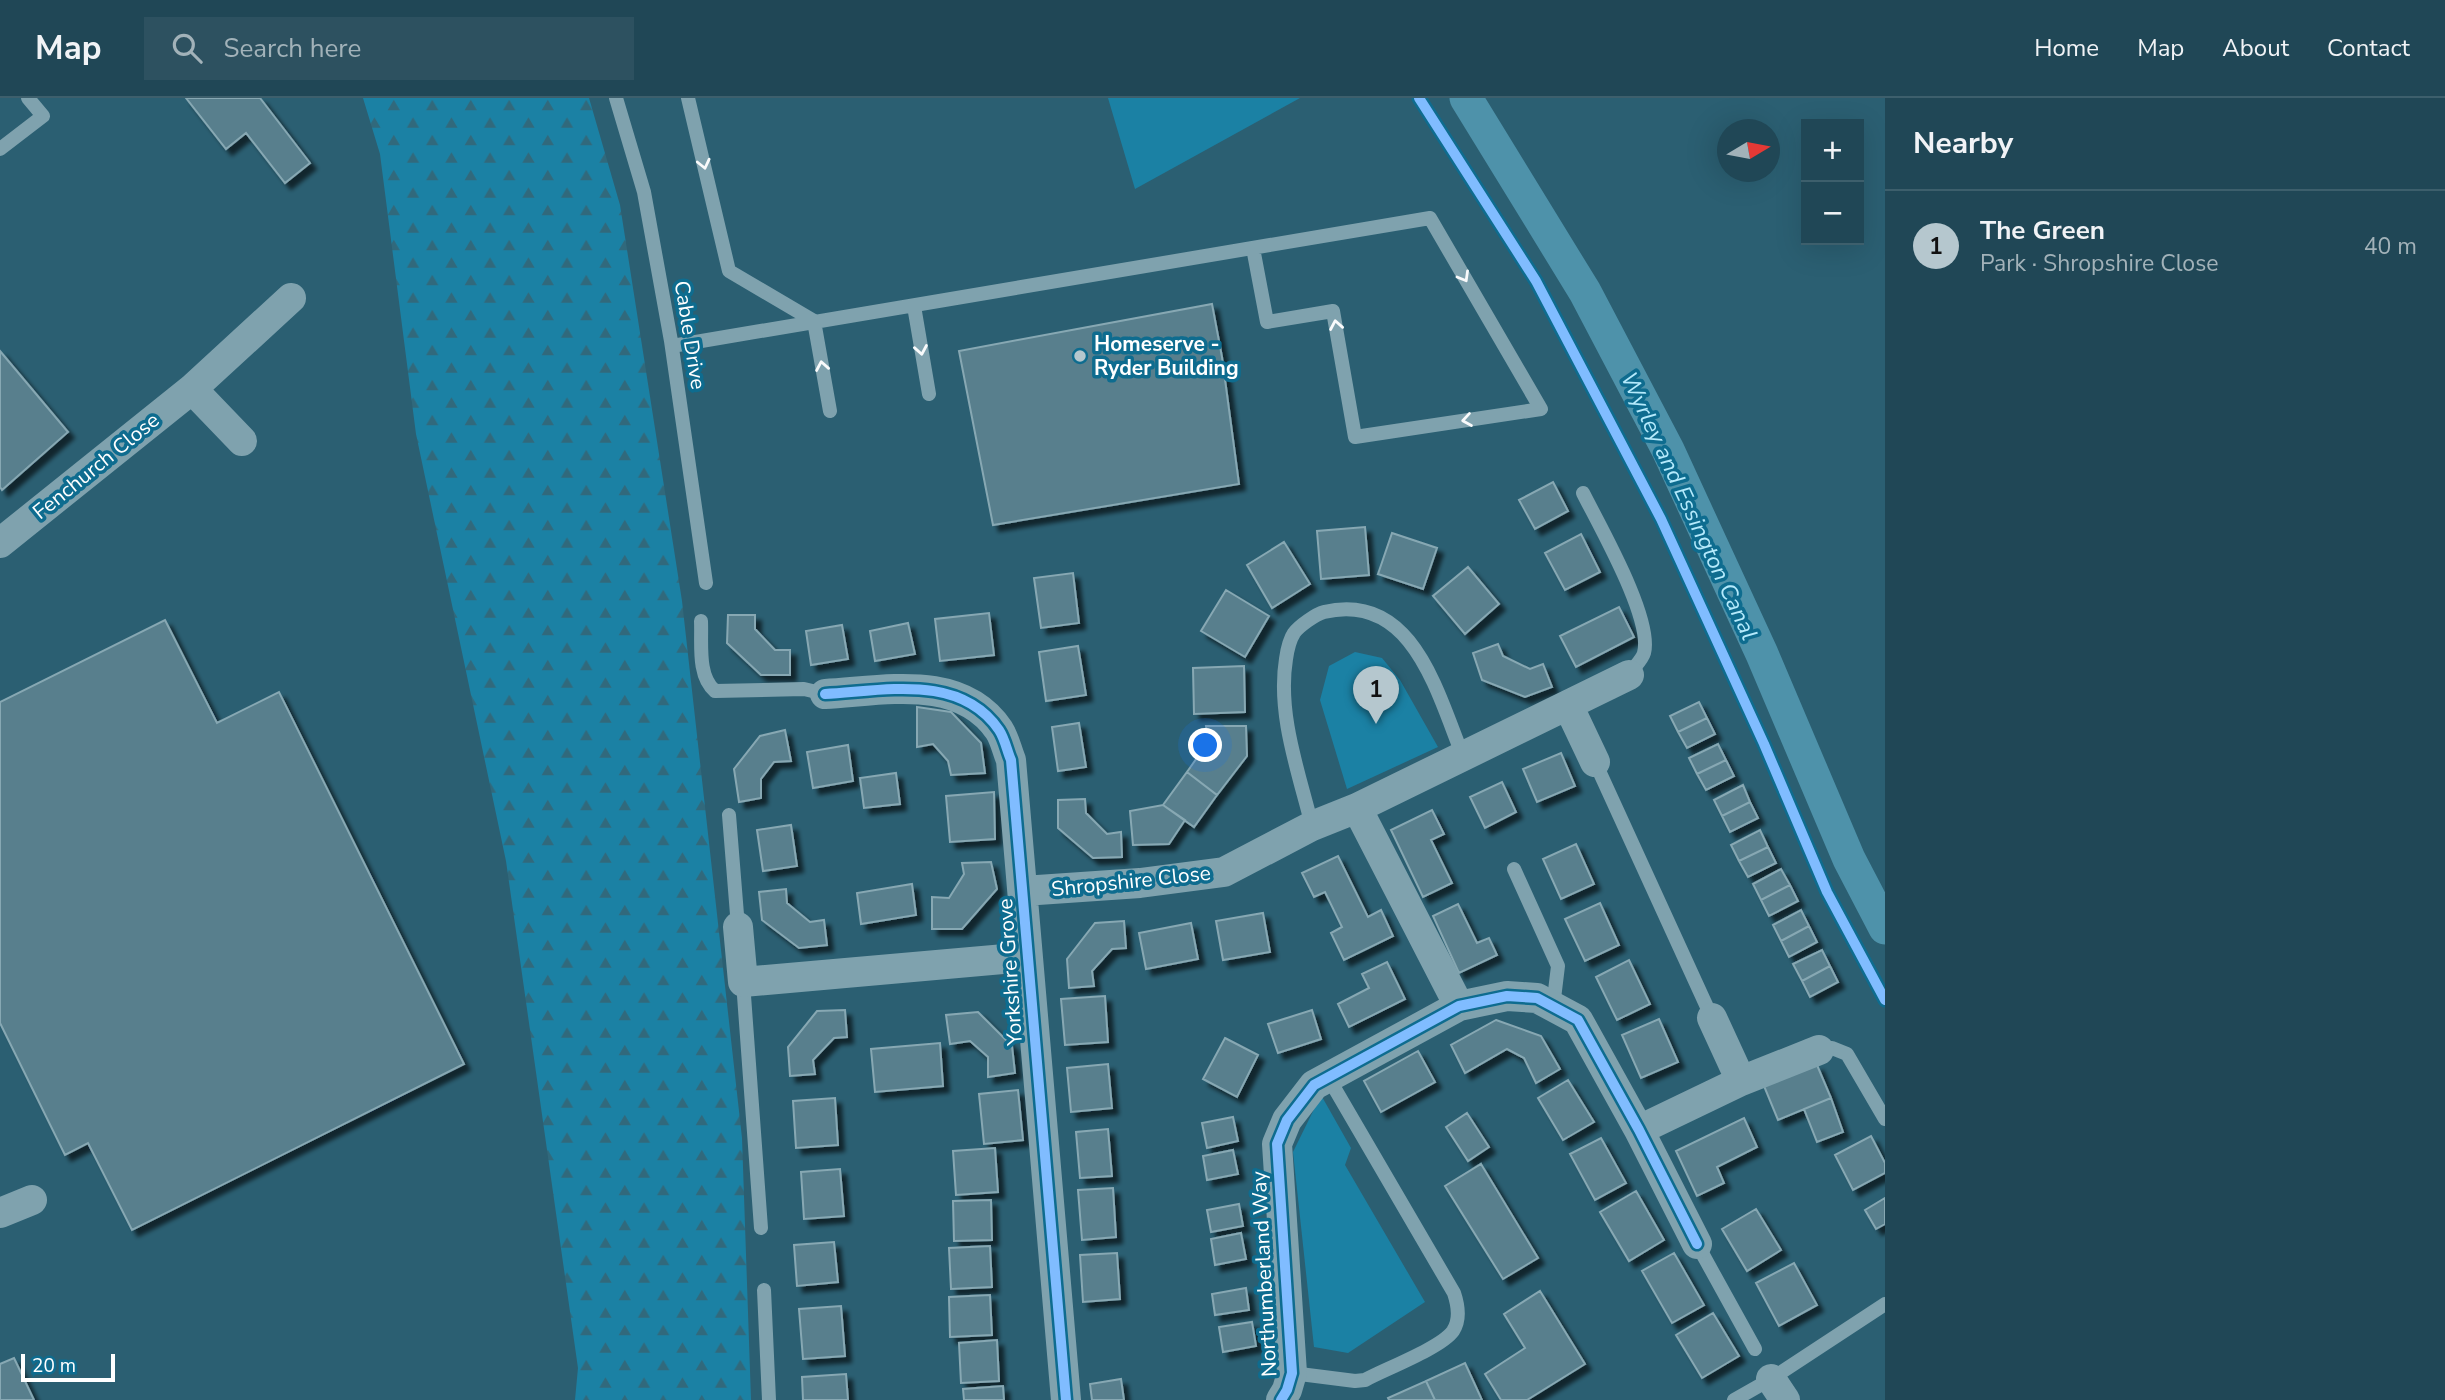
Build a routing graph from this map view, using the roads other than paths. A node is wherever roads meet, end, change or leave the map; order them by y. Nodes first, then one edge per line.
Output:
1 (28, 98) edge
2 (616, 98) edge
3 (688, 98) edge
4 (0, 149) edge
5 (1253, 248) junction
6 (291, 298) dead end
7 (914, 306) junction
8 (814, 321) junction
9 (671, 346) junction
10 (192, 388) junction
11 (929, 394) dead end
12 (830, 411) dead end
13 (242, 441) dead end
14 (1583, 493) dead end
15 (0, 543) edge
16 (706, 583) dead end
17 (701, 621) dead end
18 (1629, 675) joint
19 (825, 694) joint
20 (1569, 705) junction
21 (1463, 756) junction
22 (1595, 762) joint
23 (1357, 808) junction
24 (729, 815) dead end
25 (1312, 826) junction
26 (1514, 869) dead end
27 (1023, 891) junction
28 (738, 928) joint
29 (1027, 957) junction
30 (743, 982) junction
31 (1459, 1006) junction
32 (1553, 1007) junction
33 (1712, 1018) joint
34 (1819, 1050) joint
35 (1328, 1077) junction
36 (1741, 1081) junction
37 (1885, 1119) edge
38 (1639, 1130) junction
39 (32, 1200) dead end
40 (0, 1213) edge
41 (761, 1228) dead end
42 (1697, 1244) joint
43 (764, 1290) dead end
44 (1885, 1304) edge
45 (1755, 1349) dead end
46 (1287, 1387) edge
47 (1778, 1389) edge
48 (769, 1400) edge
49 (1066, 1400) edge
50 (1734, 1400) edge

1 - 4 lane
2 - 9 lane, Cable Drive
3 -> 8 lane
5 -> 5 lane
5 - 7 lane
6 - 10 street, Fenchurch Close
7 - 8 lane
7 -> 11 lane
8 - 9 lane
12 -> 8 lane
9 - 16 lane, Cable Drive
10 - 13 street
10 - 15 street, Fenchurch Close
14 - 18 lane
17 - 19 lane
18 - 20 street, Shropshire Close
19 - 27 street, Yorkshire Grove
20 - 21 street, Shropshire Close
20 - 22 street
21 - 23 street, Shropshire Close
21 - 25 lane
22 - 33 lane
23 - 25 street, Shropshire Close
23 - 31 street
24 - 28 lane
25 - 27 street, Shropshire Close
26 - 32 lane
27 - 29 street, Yorkshire Grove
28 - 30 street
29 - 30 street, Yorkshire Grove
29 - 49 street, Yorkshire Grove
30 - 41 lane
31 - 32 street
31 - 35 street
32 - 38 street
33 - 36 street
34 - 36 street
34 - 37 lane
35 - 46 street, Northumberland Way
35 - 46 lane
36 - 38 street
38 - 42 street
39 - 40 street
42 - 45 lane
43 - 48 lane
44 - 47 lane
47 - 50 lane

